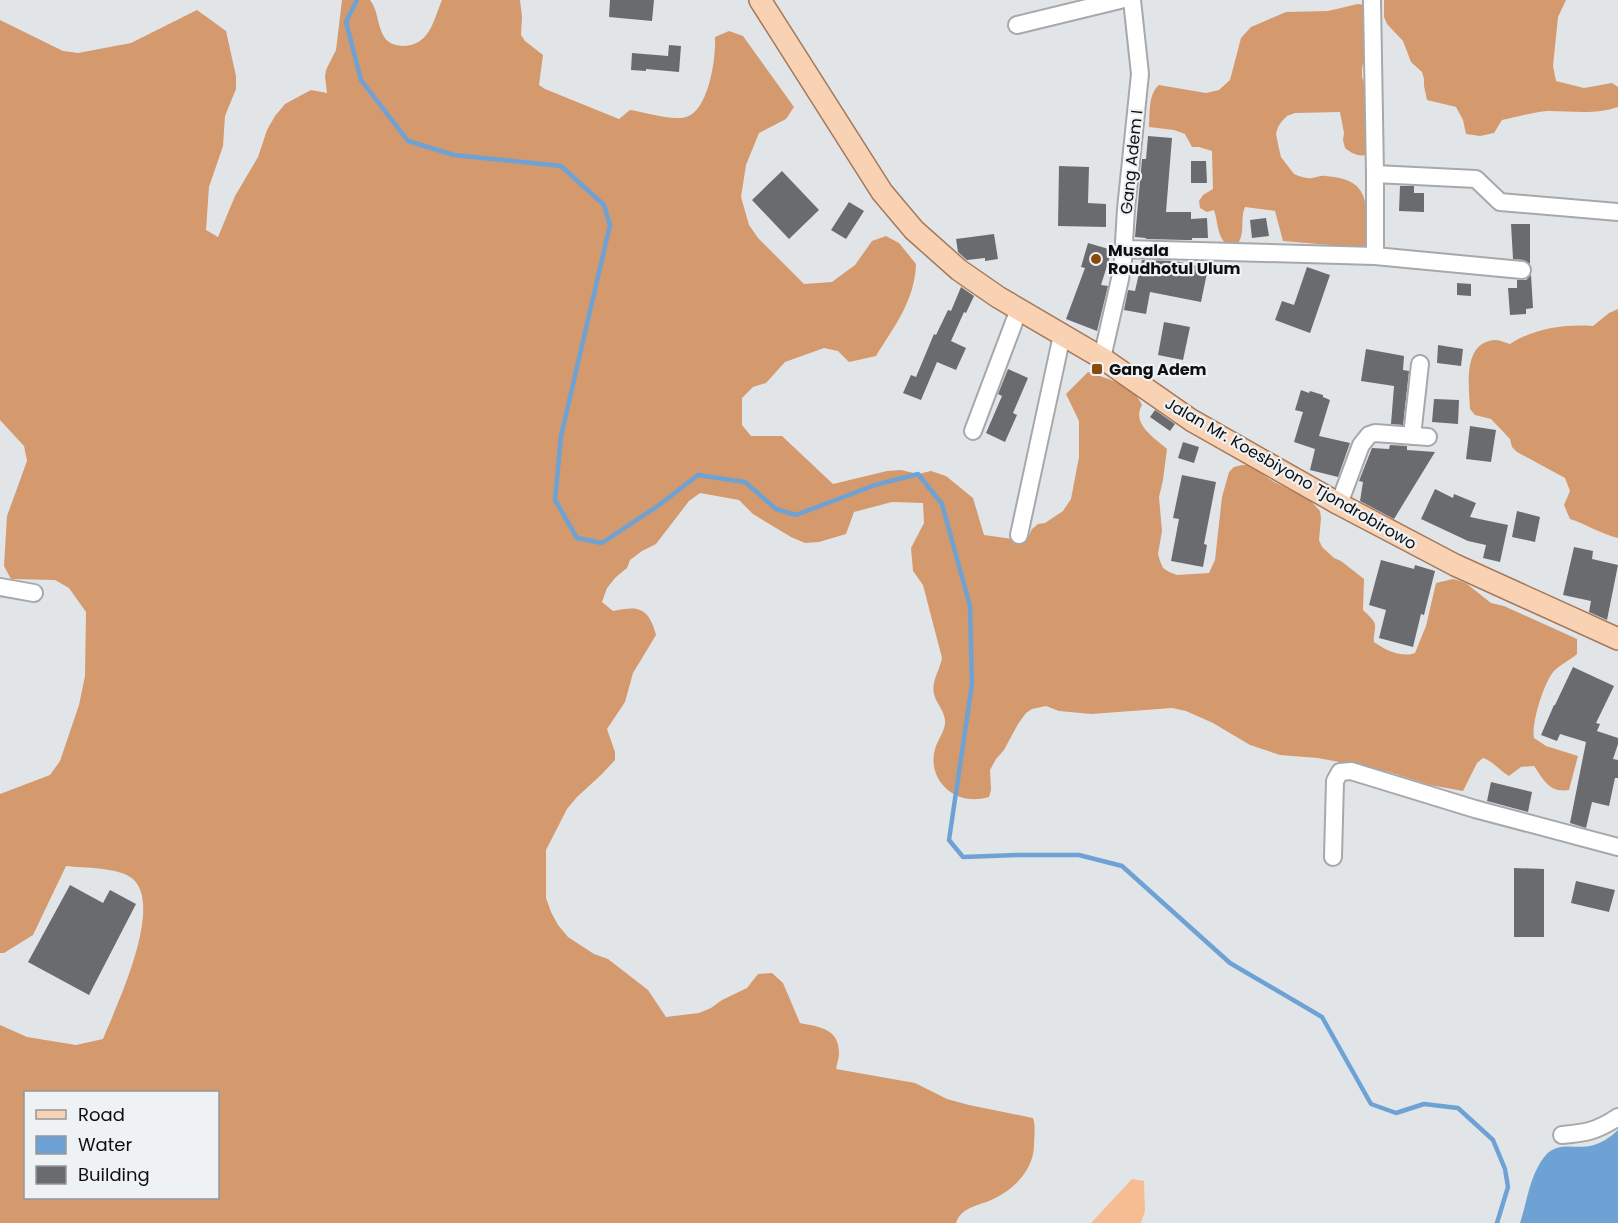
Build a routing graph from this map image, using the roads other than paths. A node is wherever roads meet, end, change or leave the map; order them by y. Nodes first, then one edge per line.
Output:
1 (760, 0) edge
2 (1049, 0) edge
3 (1120, 0) edge
4 (1132, 0) edge
5 (1372, 0) edge
6 (1051, 17) junction
7 (1017, 25) dead end
8 (1375, 174) junction
9 (1618, 212) edge
10 (1124, 249) junction
11 (1375, 256) junction
12 (1522, 270) dead end
13 (1019, 309) junction
14 (1062, 335) junction
15 (1102, 358) junction
16 (1420, 364) dead end
17 (973, 431) dead end
18 (1339, 504) junction
19 (1019, 535) dead end
20 (0, 587) edge
21 (34, 593) dead end
22 (1618, 639) edge
23 (1618, 847) edge
24 (1333, 857) dead end
25 (1618, 1117) edge
26 (1562, 1135) dead end

1 - 13 main road, Jalan Mr. Koesbiyono Tjondrobirowo
2 - 6 street
3 - 6 street
4 - 10 street, Gang Adem I
5 - 8 street
6 - 7 street
8 - 9 street
8 - 11 street
10 - 11 street
10 - 15 street, Gang Adem I
11 - 12 street
13 - 14 main road, Jalan Mr. Koesbiyono Tjondrobirowo
13 - 17 street
14 - 15 main road, Jalan Mr. Koesbiyono Tjondrobirowo
14 - 19 street
15 - 18 main road, Jalan Mr. Koesbiyono Tjondrobirowo
16 - 18 street
18 - 22 main road, Jalan Mr. Koesbiyono Tjondrobirowo
20 - 21 street
23 - 24 street
25 - 26 street

